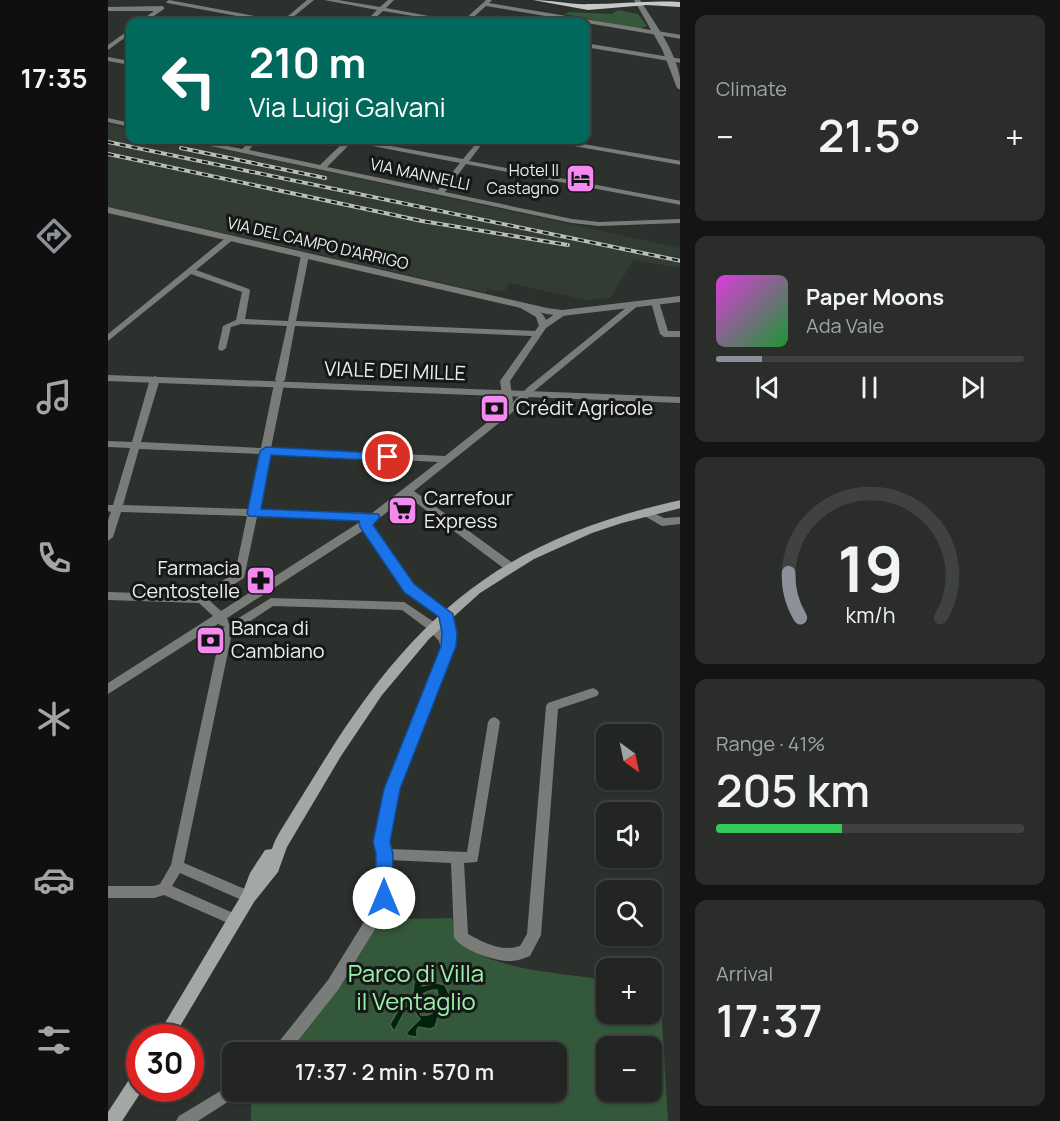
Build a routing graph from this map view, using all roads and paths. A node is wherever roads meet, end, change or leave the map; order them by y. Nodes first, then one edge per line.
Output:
1 (311, 0) edge
2 (327, 0) edge
3 (392, 0) edge
4 (537, 0) edge
5 (621, 0) edge
6 (171, 1) edge
7 (486, 1) edge
8 (638, 1) edge
9 (666, 2) edge
10 (608, 7) junction
11 (108, 9) edge
12 (382, 9) junction
13 (134, 10) junction
14 (159, 10) junction
15 (643, 13) junction
16 (146, 18) edge
17 (148, 18) edge
18 (256, 18) edge
19 (289, 18) edge
20 (372, 18) edge
21 (435, 18) edge
22 (469, 18) edge
23 (576, 18) edge
24 (590, 21) edge
25 (655, 33) junction
26 (126, 35) edge
27 (680, 37) edge
28 (590, 46) edge
29 (108, 48) edge
30 (108, 59) edge
31 (669, 59) junction
32 (680, 61) edge
33 (126, 62) edge
34 (680, 86) edge
35 (108, 120) edge
36 (126, 124) edge
37 (210, 144) edge
38 (250, 144) edge
39 (346, 144) edge
40 (371, 144) edge
41 (479, 144) edge
42 (574, 144) edge
43 (244, 151) junction
44 (465, 162) junction
45 (680, 163) edge
46 (321, 168) junction
47 (440, 193) junction
48 (680, 203) edge
49 (108, 210) edge
50 (680, 221) edge
51 (231, 238) junction
52 (305, 255) junction
53 (190, 271) junction
54 (680, 299) edge
55 (655, 302) junction
56 (636, 304) junction
57 (522, 305) junction
58 (603, 308) junction
59 (561, 311) junction
60 (618, 318) junction
61 (240, 321) junction
62 (290, 323) junction
63 (541, 330) junction
64 (680, 334) edge
65 (108, 338) edge
66 (222, 348) dead end
67 (108, 376) edge
68 (155, 379) junction
69 (280, 382) junction
70 (506, 391) junction
71 (528, 392) junction
72 (680, 395) edge
73 (680, 400) edge
74 (494, 421) junction
75 (108, 444) edge
76 (135, 445) junction
77 (266, 451) junction
78 (447, 459) junction
79 (407, 491) junction
80 (680, 504) edge
81 (112, 508) edge
82 (645, 512) junction
83 (253, 513) junction
84 (369, 520) junction
85 (680, 520) edge
86 (108, 537) edge
87 (510, 567) junction
88 (260, 592) junction
89 (417, 595) junction
90 (108, 596) edge
91 (202, 599) junction
92 (271, 602) junction
93 (404, 606) junction
94 (446, 614) junction
95 (221, 618) junction
96 (433, 627) junction
97 (227, 631) junction
98 (446, 653) junction
99 (108, 689) edge
100 (593, 693) dead end
101 (494, 723) dead end
102 (384, 854) junction
103 (457, 858) junction
104 (177, 866) junction
105 (164, 889) junction
106 (108, 892) edge
107 (249, 897) junction
108 (235, 920) junction
109 (172, 1024) edge
110 (287, 1042) edge
111 (222, 1097) edge
112 (126, 1100) edge
113 (112, 1121) edge
114 (184, 1121) edge

1 - 19 street
2 - 12 street
3 - 12 street
4 - 10 main road
5 - 10 street
6 - 14 street
6 - 18 street
7 - 22 street
7 - 23 street
8 - 9 main road
8 - 10 main road
8 - 15 street
9 - 15 street
11 - 13 street
12 - 20 street
12 - 21 street
13 - 14 street
13 - 16 street
14 - 17 street
15 - 25 street
24 - 25 street
25 - 27 street
25 - 31 street
26 - 29 street
28 - 31 street
30 - 33 street
31 - 32 street
31 - 34 street
35 - 36 street
37 - 43 street, VIA MANNELLI
38 - 43 street
39 - 46 street
40 - 44 street
41 - 44 street
42 - 45 street
43 - 46 street, VIA MANNELLI
44 - 47 street
44 - 48 street
46 - 47 street, VIA MANNELLI
47 - 50 street, VIA MANNELLI
49 - 51 street, VIA DEL CAMPO D'ARRIGO
51 - 52 street, VIA DEL CAMPO D'ARRIGO
51 - 53 street
52 - 57 street, VIA DEL CAMPO D'ARRIGO
52 - 62 street
53 - 61 street
53 - 65 street
54 - 55 street, VIA DEL CAMPO D'ARRIGO
55 - 56 street, VIA DEL CAMPO D'ARRIGO
55 - 64 street
56 - 58 street, VIA DEL CAMPO D'ARRIGO
56 - 60 street
57 - 59 street, VIA DEL CAMPO D'ARRIGO
57 - 63 street
58 - 59 street, VIA DEL CAMPO D'ARRIGO
58 - 60 street
59 - 63 street
60 - 71 street
61 - 62 street
61 - 66 street
62 - 63 street
62 - 69 street
63 - 70 street
67 - 68 street, VIALE DEI MILLE
67 - 69 street, VIALE DEI MILLE
68 - 69 street, VIALE DEI MILLE
68 - 76 street
69 - 70 street, VIALE DEI MILLE
69 - 77 street
70 - 71 street, VIALE DEI MILLE
70 - 74 street
71 - 72 street, VIALE DEI MILLE
71 - 73 street, VIALE DEI MILLE
71 - 74 street
74 - 78 street
75 - 76 street
76 - 77 street
76 - 81 street
77 - 78 street
77 - 83 street
78 - 79 street
79 - 84 street
79 - 87 street
80 - 82 main road
81 - 83 street
81 - 86 street
82 - 85 street
82 - 87 main road
83 - 84 street
83 - 91 street
84 - 88 street
84 - 89 street
87 - 94 main road
88 - 92 street
88 - 95 street
89 - 93 street
89 - 94 street
90 - 91 street
91 - 95 street
92 - 93 street
92 - 97 street
93 - 96 street
94 - 96 main road
94 - 98 street
95 - 97 street
95 - 99 street
96 - 98 street
96 - 107 main road
97 - 104 street
98 - 102 street
100 - 103 street
101 - 103 street
102 - 103 street
102 - 110 street
104 - 105 street
104 - 107 street
105 - 106 street
105 - 108 street
107 - 108 main road
108 - 109 main road
111 - 114 street
112 - 113 main road

